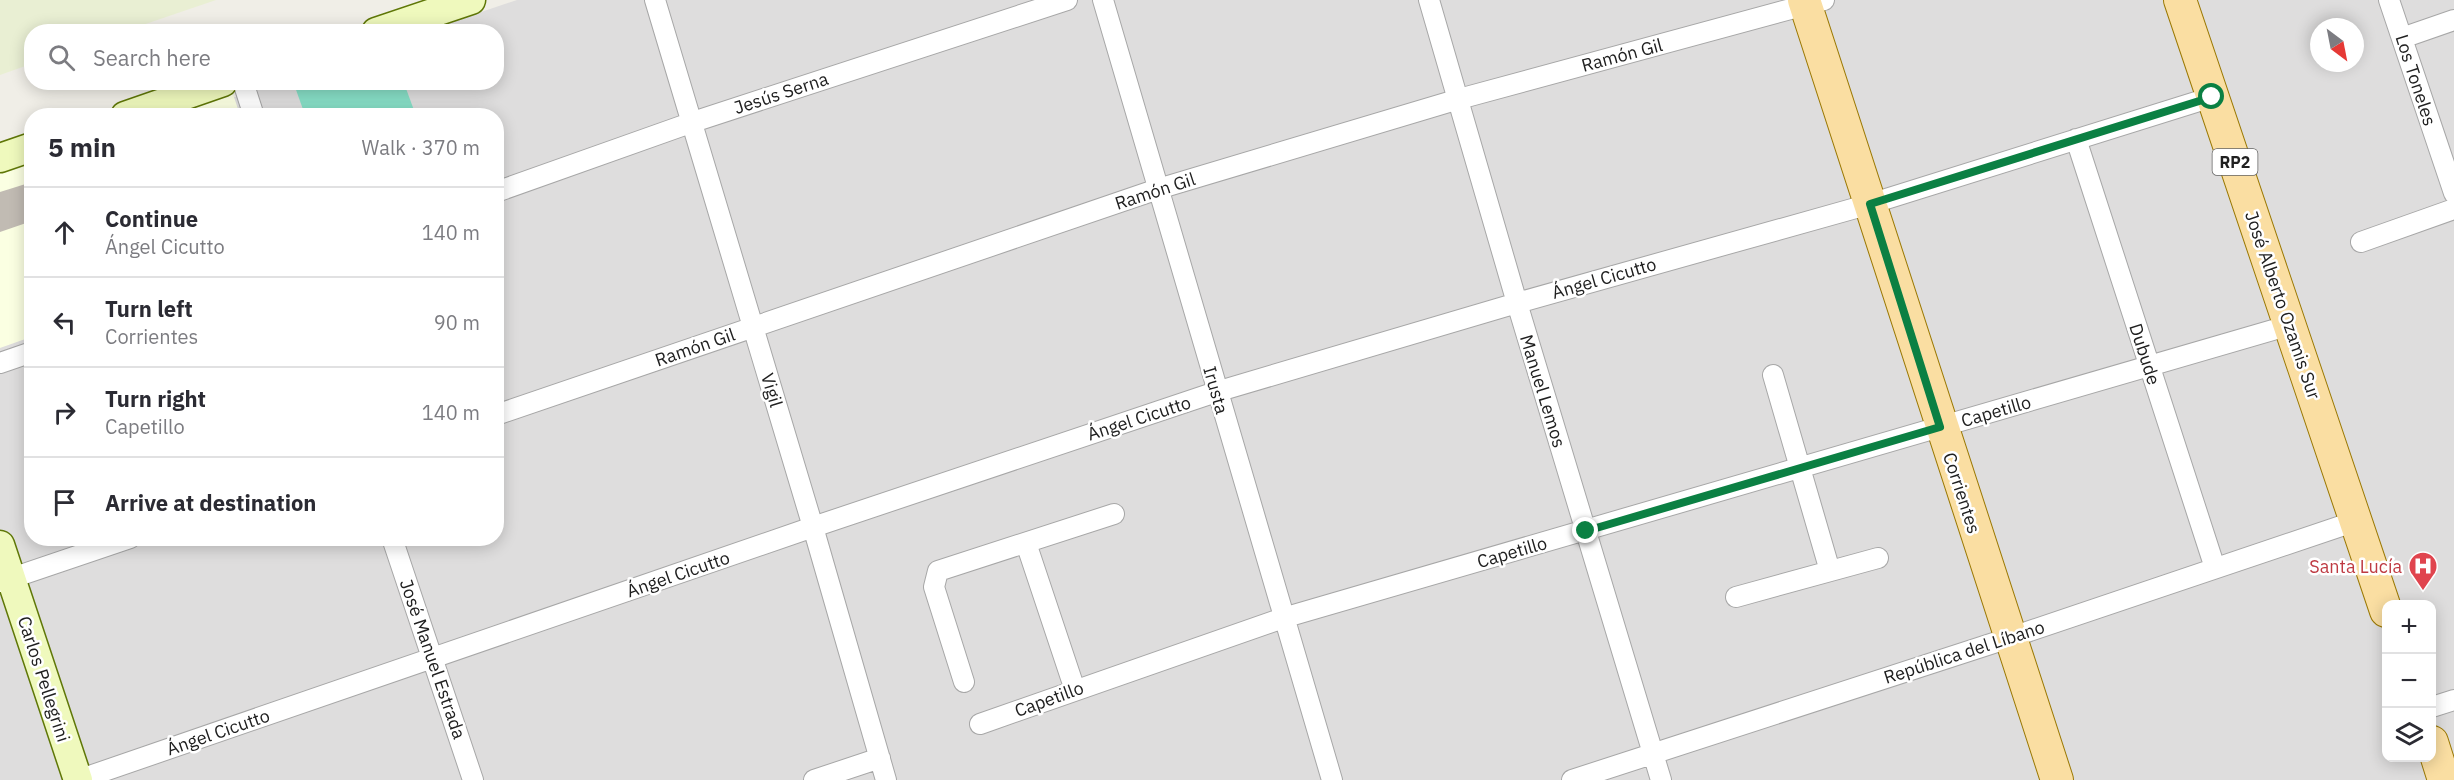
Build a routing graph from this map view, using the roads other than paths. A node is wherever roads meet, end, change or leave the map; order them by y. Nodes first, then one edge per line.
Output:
1 (471, 0) edge
2 (655, 0) edge
3 (1067, 0) edge
4 (1102, 0) edge
5 (1429, 0) edge
6 (2180, 0) edge
7 (2389, 0) edge
8 (1811, 2) edge
9 (2454, 20) edge
10 (400, 24) edge
11 (2402, 38) junction
12 (200, 90) edge
13 (246, 90) edge
14 (2212, 97) junction
15 (1459, 99) junction
16 (148, 108) edge
17 (251, 108) edge
18 (693, 122) junction
19 (2076, 139) junction
20 (24, 150) edge
21 (0, 158) edge
22 (504, 189) edge
23 (1158, 189) junction
24 (2454, 194) edge
25 (1870, 204) junction
26 (2454, 209) edge
27 (2361, 242) dead end
28 (1517, 303) junction
29 (2290, 325) junction
30 (753, 326) junction
31 (24, 355) edge
32 (0, 363) edge
33 (2149, 366) junction
34 (1773, 375) dead end
35 (1216, 392) junction
36 (504, 412) edge
37 (1940, 427) junction
38 (1800, 469) junction
39 (1114, 514) dead end
40 (2356, 521) junction
41 (813, 527) junction
42 (1586, 531) junction
43 (1026, 543) junction
44 (0, 545) edge
45 (106, 546) edge
46 (395, 546) edge
47 (1878, 558) dead end
48 (2215, 568) junction
49 (1830, 571) junction
50 (5, 580) edge
51 (1736, 597) dead end
52 (2382, 600) edge
53 (1283, 618) junction
54 (2009, 638) junction
55 (432, 658) junction
56 (964, 682) dead end
57 (1075, 690) junction
58 (2454, 700) edge
59 (2436, 706) edge
60 (980, 724) dead end
61 (1653, 755) junction
62 (2436, 755) edge
63 (880, 758) junction
64 (78, 780) edge
65 (473, 780) edge
66 (814, 780) edge
67 (886, 780) edge
68 (1332, 780) edge
69 (1572, 780) edge
70 (1661, 780) edge
71 (2057, 780) edge
72 (2444, 780) edge

1 - 10 street
2 - 18 street, Vigil
3 - 18 street, Jesús Serna
4 - 23 street, Irusta
5 - 15 street, Manuel Lemos
6 - 14 main road, José Alberto Ozamis Sur / RP2
7 - 11 street, Los Toneles
8 - 15 street, Ramón Gil
8 - 25 main road, Corrientes
9 - 11 street
11 - 24 street, Los Toneles
12 - 16 street
13 - 17 street
14 - 19 street, Ángel Cicutto
14 - 29 main road, José Alberto Ozamis Sur / RP2
15 - 23 street, Ramón Gil
15 - 28 street, Manuel Lemos
18 - 22 street, Jesús Serna
18 - 30 street, Vigil
19 - 25 street, Ángel Cicutto
19 - 33 street, Dubude
20 - 21 street
23 - 30 street, Ramón Gil
23 - 35 street, Irusta
25 - 28 street, Ángel Cicutto
25 - 37 main road, Corrientes
26 - 27 street
28 - 35 street, Ángel Cicutto
28 - 42 street, Manuel Lemos
29 - 33 street, Capetillo
29 - 40 main road, José Alberto Ozamis Sur / RP2
30 - 36 street, Ramón Gil
30 - 41 street, Vigil
31 - 32 street
33 - 37 street, Capetillo
33 - 48 street, Dubude
34 - 38 street
35 - 41 street, Ángel Cicutto
35 - 53 street, Irusta
37 - 38 street, Capetillo
37 - 54 main road, Corrientes
38 - 42 street, Capetillo
38 - 49 street
39 - 43 street
40 - 48 street, República del Líbano
40 - 52 main road, José Alberto Ozamis Sur / RP2
41 - 55 street, Ángel Cicutto
41 - 63 street, Vigil
42 - 53 street, Capetillo
42 - 61 street, Manuel Lemos
43 - 56 street
43 - 57 street
44 - 50 street, Carlos Pellegrini
45 - 50 street
46 - 55 street, José Manuel Estrada
47 - 49 street
48 - 54 street, República del Líbano
49 - 51 street
50 - 64 street, Carlos Pellegrini
53 - 57 street, Capetillo
53 - 68 street, Irusta
54 - 61 street, República del Líbano
54 - 71 main road, Corrientes
55 - 64 street, Ángel Cicutto
55 - 65 street, José Manuel Estrada
57 - 60 street, Capetillo
58 - 59 street
61 - 69 street, República del Líbano
61 - 70 street, Manuel Lemos
62 - 72 main road
63 - 66 street
63 - 67 street, Vigil

